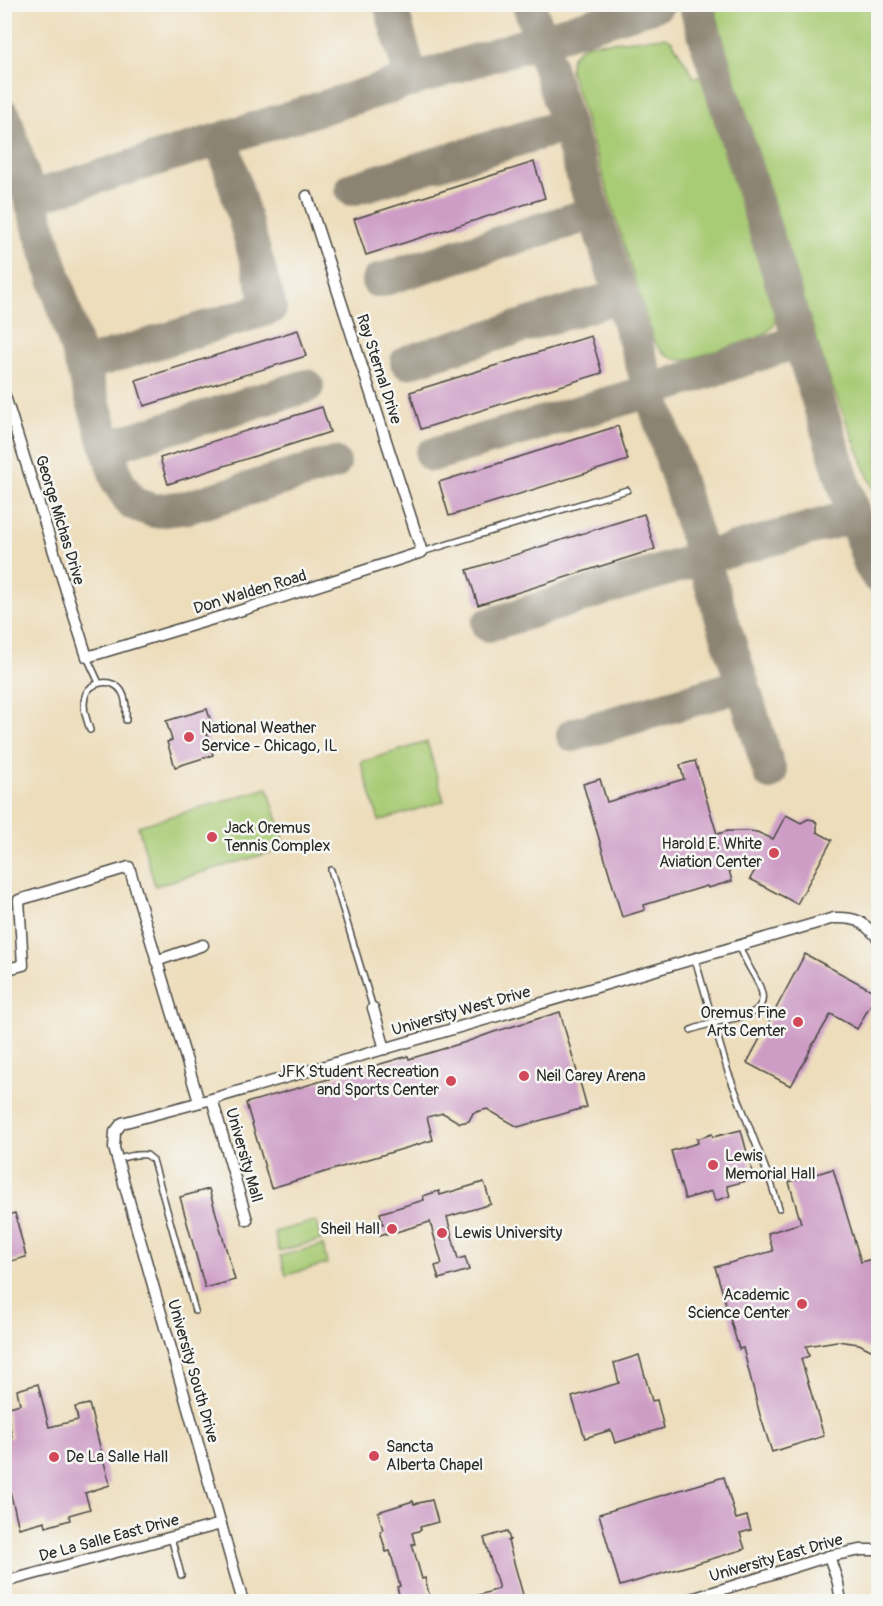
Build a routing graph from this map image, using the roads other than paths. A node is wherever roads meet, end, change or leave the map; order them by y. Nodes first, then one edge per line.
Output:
1 (307, 196) dead end
2 (4, 393) edge
3 (627, 490) dead end
4 (422, 552) junction
5 (87, 657) junction
6 (99, 683) junction
7 (126, 720) dead end
8 (90, 730) dead end
9 (331, 870) dead end
10 (879, 938) edge
11 (203, 945) dead end
12 (740, 946) junction
13 (695, 959) junction
14 (156, 961) junction
15 (4, 970) edge
16 (373, 1008) joint
17 (713, 1023) junction
18 (691, 1030) dead end
19 (385, 1048) junction
20 (212, 1099) junction
21 (199, 1102) junction
22 (114, 1148) joint
23 (117, 1160) junction
24 (778, 1208) dead end
25 (247, 1220) dead end
26 (195, 1311) dead end
27 (221, 1524) junction
28 (171, 1537) junction
29 (879, 1550) edge
30 (830, 1556) junction
31 (4, 1565) edge
32 (180, 1575) dead end
33 (7, 1581) edge
34 (705, 1598) edge
35 (243, 1602) edge
36 (682, 1602) edge
37 (841, 1602) edge

1 - 4 street, Ray Sternal Drive
2 - 5 street, George Michas Drive
3 - 4 lane
4 - 5 street, Don Walden Road
5 - 6 lane
6 - 7 lane
6 - 8 lane
9 - 16 lane
10 - 12 street, University West Drive
11 - 14 street
12 - 13 street, University West Drive
12 - 17 lane
13 - 17 lane
13 - 19 street, University West Drive
14 - 15 street
14 - 21 street
16 - 19 street
17 - 18 lane
17 - 24 lane
19 - 20 street, University West Drive
20 - 21 street, University West Drive
20 - 25 street, University Mall
21 - 22 street, University West Drive
22 - 23 street, University South Drive
23 - 26 lane
23 - 27 street, University South Drive
27 - 28 street, De La Salle East Drive
27 - 35 street, University South Drive
28 - 32 lane
28 - 33 street, De La Salle East Drive
29 - 30 street, University East Drive
30 - 34 street, University East Drive
30 - 37 street
31 - 33 lane
34 - 36 street, University East Drive

